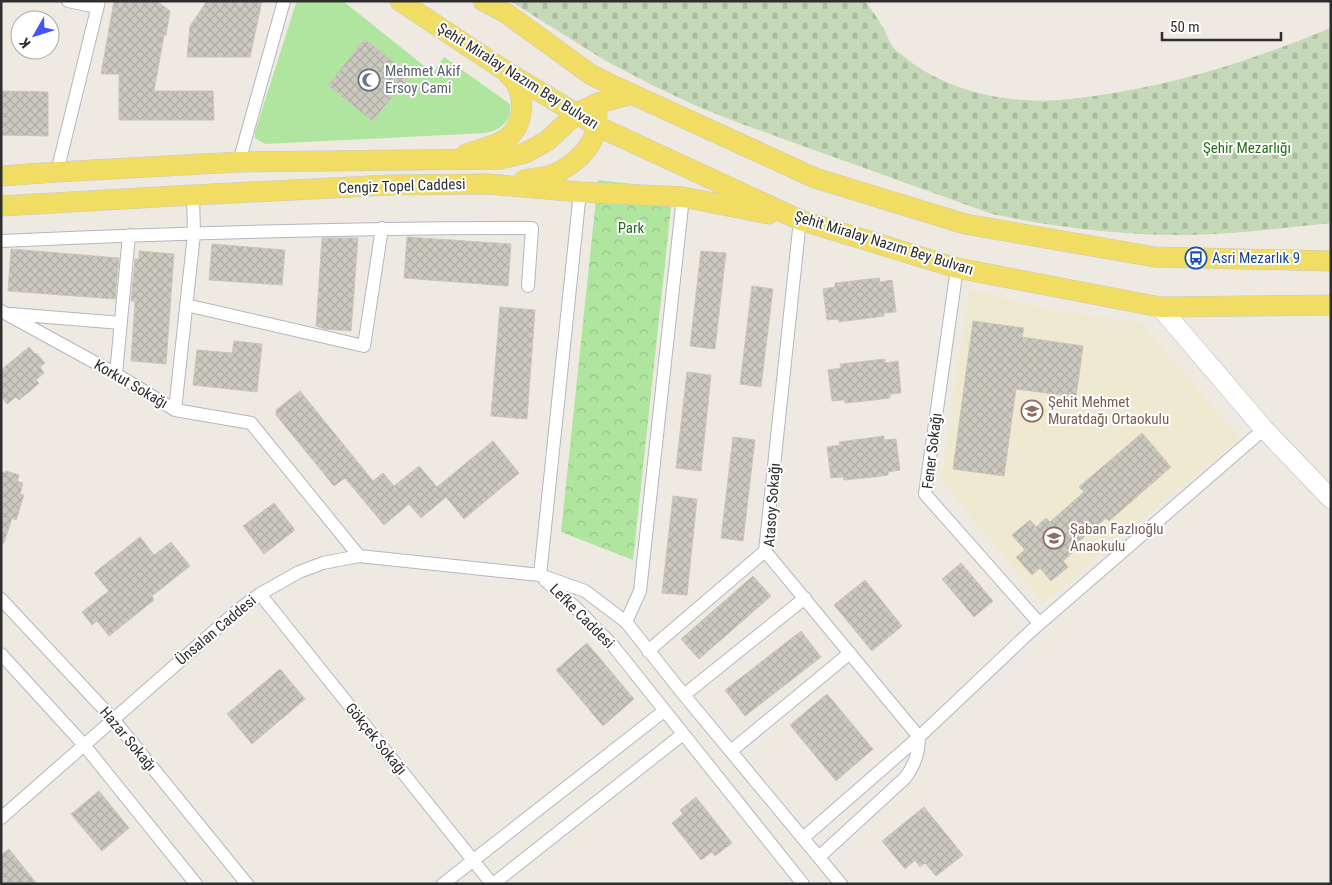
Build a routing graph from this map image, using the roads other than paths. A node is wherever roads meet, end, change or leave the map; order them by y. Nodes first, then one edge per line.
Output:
1 (68, 1) edge
2 (284, 1) edge
3 (400, 1) edge
4 (483, 1) edge
5 (98, 4) edge
6 (502, 7) edge
7 (507, 72) junction
8 (590, 74) junction
9 (632, 94) junction
10 (598, 103) junction
11 (577, 113) junction
12 (597, 126) junction
13 (453, 159) junction
14 (238, 162) junction
15 (57, 172) junction
16 (1, 176) edge
17 (489, 184) junction
18 (580, 192) junction
19 (193, 195) junction
20 (683, 197) junction
21 (1, 206) edge
22 (800, 220) junction
23 (382, 228) junction
24 (194, 234) junction
25 (129, 235) junction
26 (1, 241) edge
27 (1331, 261) edge
28 (957, 268) junction
29 (528, 286) dead end
30 (186, 305) junction
31 (1331, 305) edge
32 (1160, 307) junction
33 (4, 313) edge
34 (120, 323) junction
35 (116, 374) junction
36 (175, 410) junction
37 (1264, 429) junction
38 (1331, 499) edge
39 (766, 551) junction
40 (359, 556) junction
41 (540, 575) junction
42 (260, 594) junction
43 (805, 598) junction
44 (1, 599) edge
45 (626, 622) junction
46 (1039, 624) junction
47 (648, 651) junction
48 (850, 653) junction
49 (1, 654) edge
50 (684, 695) junction
51 (664, 711) junction
52 (113, 720) junction
53 (683, 734) junction
54 (919, 737) junction
55 (84, 745) junction
56 (731, 752) junction
57 (1, 818) edge
58 (803, 838) junction
59 (819, 857) junction
60 (473, 860) junction
61 (196, 884) edge
62 (247, 884) edge
63 (443, 884) edge
64 (492, 884) edge
65 (803, 884) edge
66 (841, 884) edge

1 - 5 street
2 - 14 street
3 - 7 main road, Şehit Miralay Nazım Bey Bulvarı
4 - 6 main road
5 - 15 street
6 - 8 main road
7 - 11 main road, Şehit Miralay Nazım Bey Bulvarı
7 - 13 main road
8 - 9 main road
8 - 10 main road
9 - 10 main road, Cengiz Topel Caddesi
9 - 27 main road
10 - 11 main road, Cengiz Topel Caddesi
10 - 12 main road
11 - 12 main road, Şehit Miralay Nazım Bey Bulvarı
11 - 13 main road, Cengiz Topel Caddesi
12 - 17 main road
12 - 22 main road, Şehit Miralay Nazım Bey Bulvarı
13 - 14 main road, Cengiz Topel Caddesi
14 - 15 main road, Cengiz Topel Caddesi
15 - 16 main road, Cengiz Topel Caddesi
17 - 18 main road, Cengiz Topel Caddesi
17 - 19 main road, Cengiz Topel Caddesi
18 - 20 main road, Cengiz Topel Caddesi
18 - 41 street
19 - 21 main road, Cengiz Topel Caddesi
19 - 24 street
20 - 22 main road, Cengiz Topel Caddesi
20 - 45 street
22 - 28 main road, Şehit Miralay Nazım Bey Bulvarı
22 - 39 street, Atasoy Sokağı
23 - 24 street
23 - 29 street
23 - 30 street
24 - 25 street
24 - 30 street
25 - 26 street
25 - 34 street
28 - 32 main road, Şehit Miralay Nazım Bey Bulvarı
28 - 46 street, Fener Sokağı
30 - 36 street
31 - 32 main road, Şehit Miralay Nazım Bey Bulvarı
32 - 37 street
33 - 34 street
33 - 35 street, Korkut Sokağı
34 - 35 street
35 - 36 street, Korkut Sokağı
36 - 40 street, Korkut Sokağı
37 - 38 street
37 - 46 street
39 - 43 street, Atasoy Sokağı
39 - 47 street
40 - 41 street, Ünsalan Caddesi
40 - 42 street, Ünsalan Caddesi
41 - 45 street, Lefke Caddesi
41 - 51 street, Lefke Caddesi
42 - 52 street, Ünsalan Caddesi
42 - 60 street, Gökçek Sokağı
43 - 48 street, Atasoy Sokağı
43 - 50 street
44 - 52 street, Hazar Sokağı
45 - 47 street, Lefke Caddesi
46 - 54 street
47 - 50 street, Lefke Caddesi
48 - 54 street, Atasoy Sokağı
48 - 56 street
49 - 55 street
50 - 56 street, Lefke Caddesi
51 - 53 street, Lefke Caddesi
51 - 60 street
52 - 55 street, Ünsalan Caddesi
52 - 62 street, Hazar Sokağı
53 - 64 street
53 - 65 street, Lefke Caddesi
54 - 58 street
54 - 59 street
55 - 57 street, Ünsalan Caddesi
55 - 61 street
56 - 58 street, Lefke Caddesi
58 - 59 street, Lefke Caddesi
59 - 66 street, Lefke Caddesi
60 - 63 street
60 - 64 street, Gökçek Sokağı

